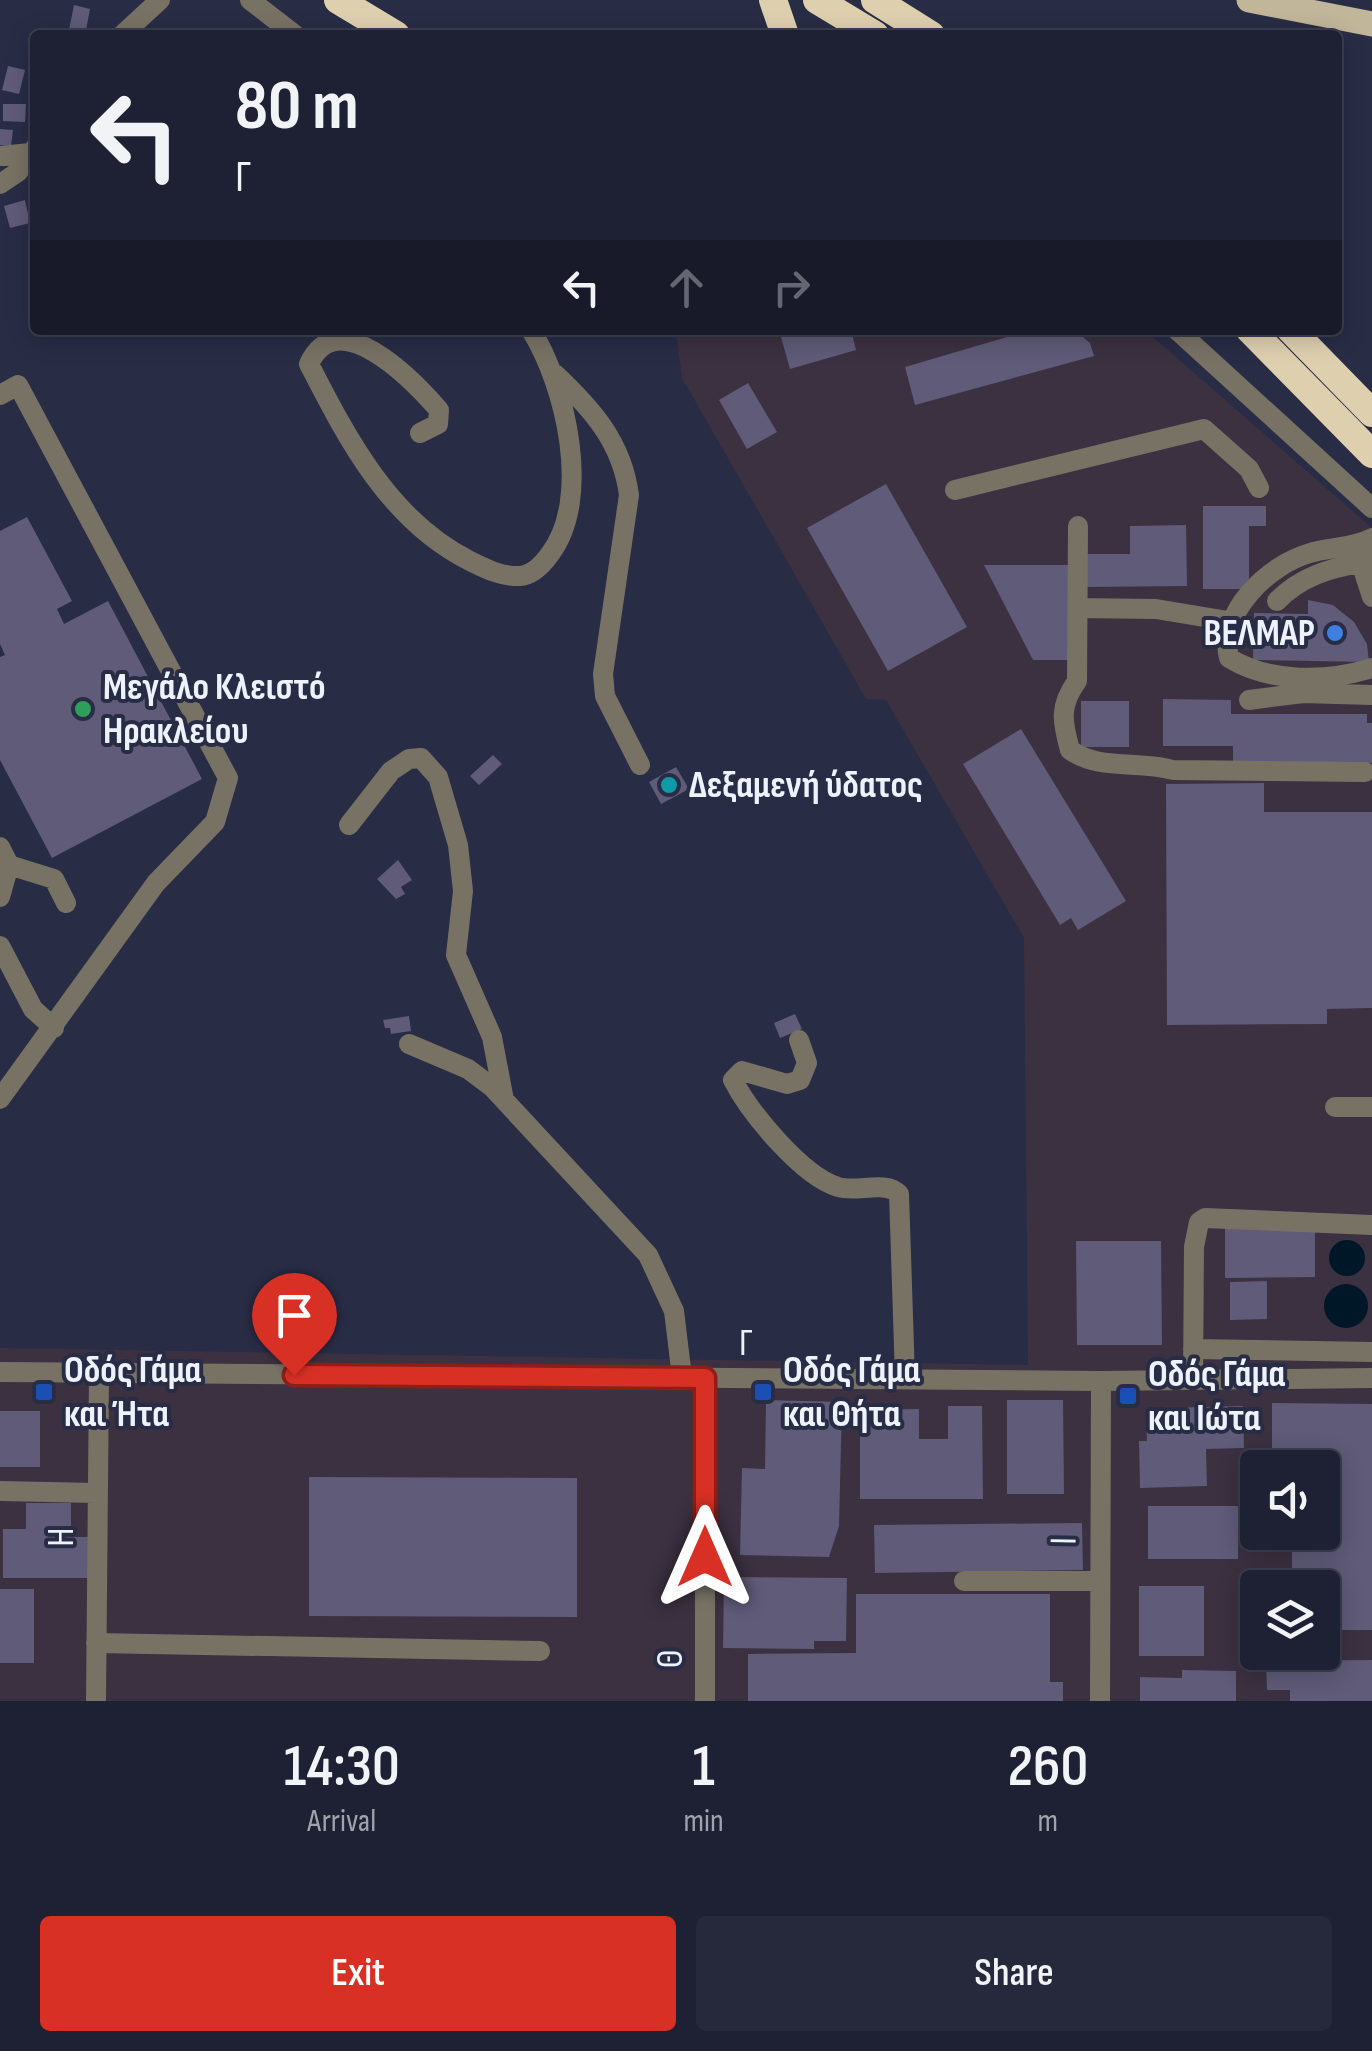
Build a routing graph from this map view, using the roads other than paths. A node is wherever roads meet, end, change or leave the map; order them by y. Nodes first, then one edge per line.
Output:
1 (160, 0) edge
2 (250, 0) edge
3 (338, 0) edge
4 (773, 0) edge
5 (818, 0) edge
6 (1249, 0) edge
7 (879, 1) edge
8 (1372, 24) edge
9 (127, 30) edge
10 (289, 30) edge
11 (388, 30) edge
12 (782, 30) edge
13 (867, 30) edge
14 (923, 30) edge
15 (30, 151) edge
16 (30, 154) edge
17 (0, 156) edge
18 (0, 184) edge
19 (534, 335) edge
20 (1182, 335) edge
21 (1282, 340) edge
22 (555, 374) junction
23 (0, 395) edge
24 (1372, 412) edge
25 (420, 433) dead end
26 (1372, 454) edge
27 (1259, 488) dead end
28 (955, 490) dead end
29 (1372, 508) edge
30 (1078, 526) dead end
31 (1366, 547) edge
32 (1372, 597) edge
33 (1277, 601) dead end
34 (1078, 608) junction
35 (1228, 621) junction
36 (1372, 668) edge
37 (1372, 695) edge
38 (1249, 700) dead end
39 (640, 765) dead end
40 (1364, 772) dead end
41 (348, 825) dead end
42 (5, 856) edge
43 (0, 897) edge
44 (66, 903) dead end
45 (0, 946) edge
46 (54, 1028) junction
47 (799, 1040) dead end
48 (409, 1044) dead end
49 (0, 1099) edge
50 (504, 1100) junction
51 (1372, 1106) edge
52 (1336, 1107) dead end
53 (1372, 1225) edge
54 (1194, 1349) junction
55 (1372, 1352) edge
56 (0, 1372) edge
57 (99, 1374) junction
58 (682, 1377) junction
59 (905, 1377) junction
60 (705, 1378) junction
61 (1372, 1378) edge
62 (1194, 1380) junction
63 (1101, 1381) junction
64 (0, 1491) edge
65 (96, 1493) junction
66 (964, 1581) dead end
67 (1099, 1581) junction
68 (96, 1643) junction
69 (540, 1651) dead end
70 (96, 1701) edge
71 (705, 1701) edge
72 (1100, 1701) edge

1 - 9 street
2 - 10 street
3 - 11 highway
4 - 12 highway
5 - 13 highway
6 - 8 main road
7 - 14 highway
15 - 17 street
16 - 18 street
19 - 22 street
20 - 29 street
21 - 24 highway
21 - 26 highway
22 - 25 street
22 - 39 street
23 - 46 street
27 - 28 street
30 - 34 street
31 - 32 street
31 - 33 street
31 - 35 street
34 - 35 street
34 - 40 street
35 - 36 street
37 - 38 street
41 - 50 street
42 - 43 street
42 - 44 street
45 - 46 street
46 - 49 street
47 - 59 street
48 - 50 street
50 - 58 street
51 - 52 street
53 - 54 street
54 - 55 street
54 - 62 street
56 - 57 street, Γ
57 - 58 street, Γ
57 - 65 street, Η
58 - 60 street, Γ
59 - 60 street, Γ
59 - 63 street, Γ
60 - 71 street, Θ
61 - 62 street, Γ
62 - 63 street, Γ
63 - 67 street, Ι
64 - 65 street
65 - 68 street, Η
66 - 67 street
67 - 72 street, Ι
68 - 69 street
68 - 70 street, Η

